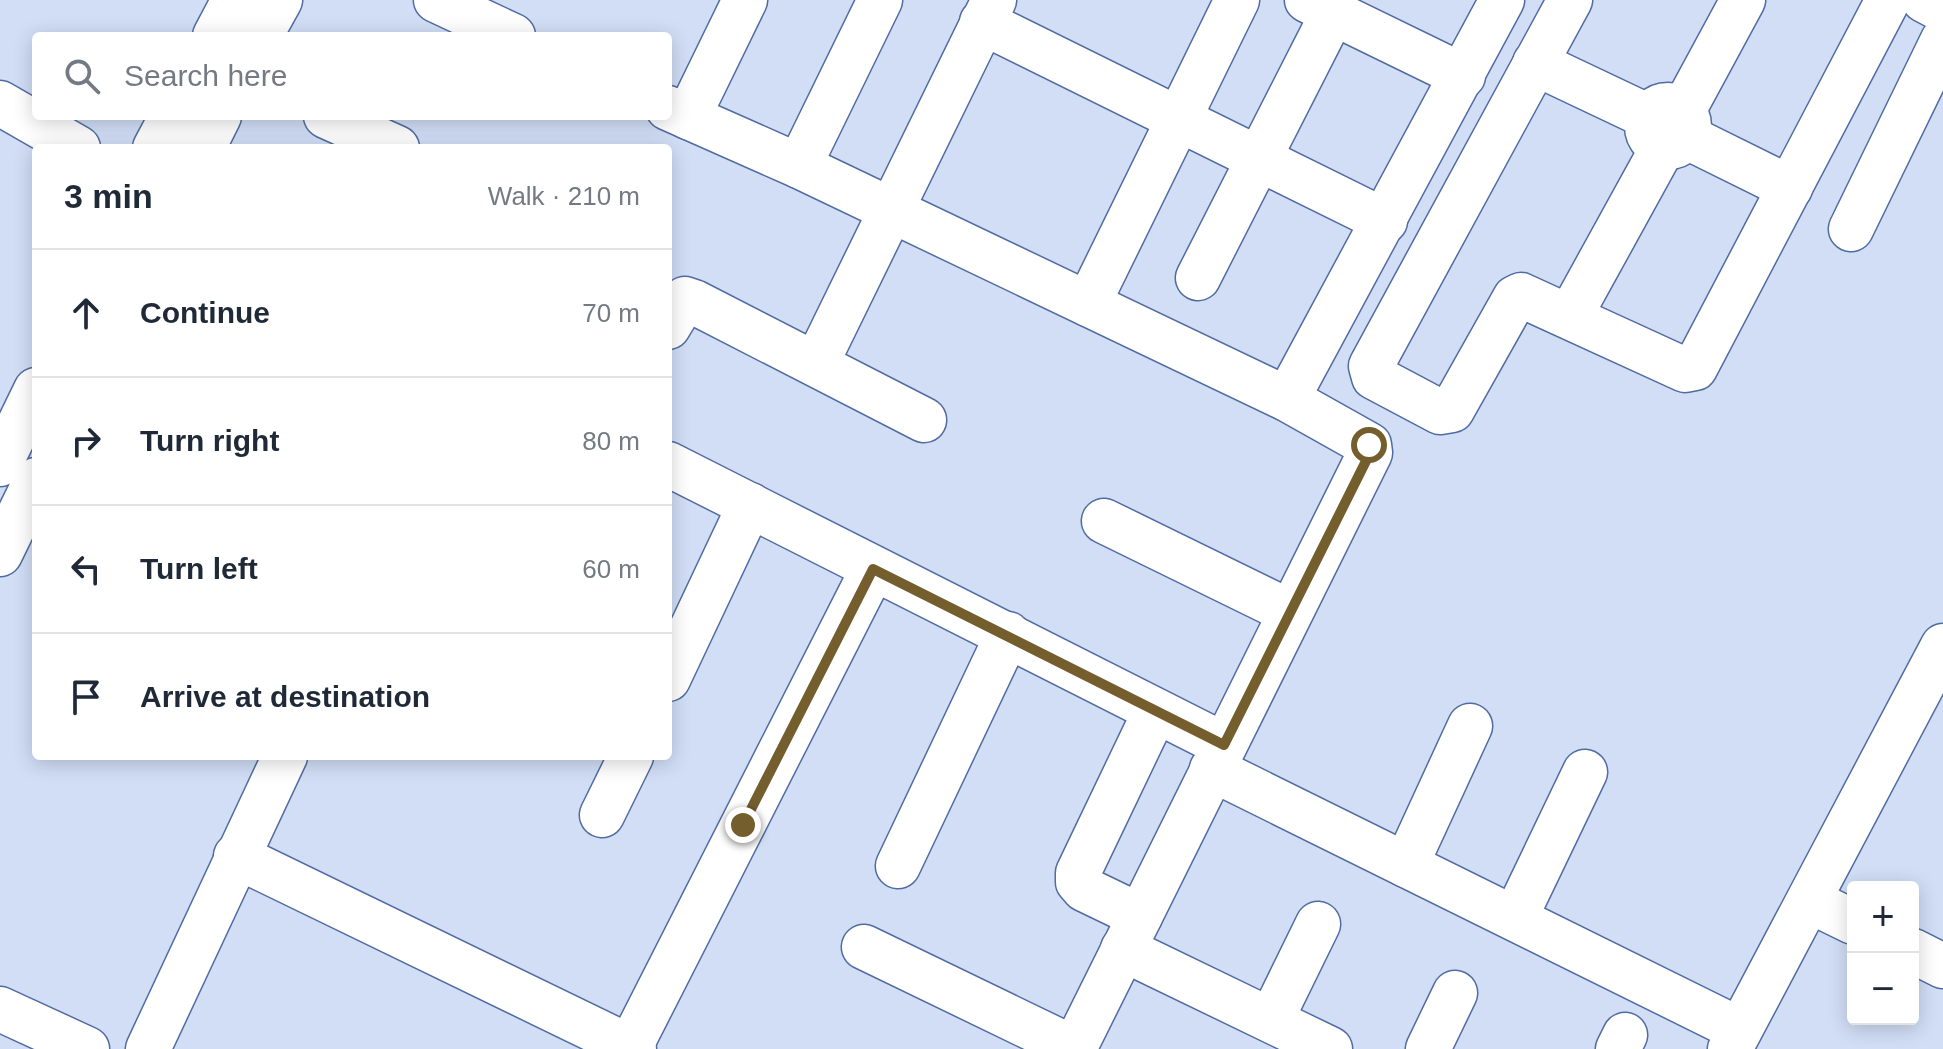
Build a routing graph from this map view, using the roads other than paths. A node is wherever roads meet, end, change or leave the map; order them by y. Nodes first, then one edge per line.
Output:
1 (234, 0) edge
2 (280, 0) edge
3 (436, 0) edge
4 (745, 0) edge
5 (880, 0) edge
6 (1237, 0) edge
7 (1502, 0) edge
8 (1570, 0) edge
9 (1743, 0) edge
10 (1924, 0) edge
11 (1873, 5) edge
12 (1320, 6) edge
13 (1943, 10) edge
14 (988, 11) edge
15 (217, 32) edge
16 (262, 32) edge
17 (504, 32) edge
18 (1943, 40) edge
19 (1535, 63) junction
20 (1463, 76) junction
21 (0, 103) edge
22 (678, 112) edge
23 (1178, 118) junction
24 (170, 120) edge
25 (217, 120) edge
26 (335, 120) edge
27 (1670, 128) junction
28 (71, 144) edge
29 (157, 144) edge
30 (205, 144) edge
31 (388, 144) edge
32 (1260, 159) junction
33 (799, 166) junction
34 (1790, 188) junction
35 (889, 210) junction
36 (1385, 221) junction
37 (1851, 229) dead end
38 (1198, 278) dead end
39 (1088, 304) junction
40 (1570, 316) junction
41 (672, 320) edge
42 (816, 364) junction
43 (32, 398) edge
44 (1287, 399) junction
45 (924, 420) dead end
46 (0, 464) edge
47 (672, 466) edge
48 (32, 488) edge
49 (750, 505) junction
50 (1104, 521) dead end
51 (0, 554) edge
52 (873, 569) junction
53 (1290, 612) junction
54 (1008, 634) junction
55 (1943, 646) edge
56 (672, 671) edge
57 (1155, 712) junction
58 (1470, 726) dead end
59 (1218, 757) junction
60 (283, 760) edge
61 (629, 760) edge
62 (1585, 772) dead end
63 (602, 815) dead end
64 (236, 856) junction
65 (1406, 865) junction
66 (898, 866) dead end
67 (1810, 901) junction
68 (1515, 918) junction
69 (1847, 919) edge
70 (1318, 924) dead end
71 (1131, 932) junction
72 (864, 947) dead end
73 (1455, 993) dead end
74 (0, 1009) edge
75 (1271, 1020) junction
76 (1734, 1039) edge
77 (632, 1048) edge
78 (87, 1049) edge
79 (148, 1049) edge
80 (1074, 1049) edge
81 (1330, 1049) edge
82 (1428, 1049) edge

1 - 15 street
2 - 16 street
3 - 17 street
4 - 22 street
5 - 33 street
6 - 23 street
7 - 20 street
8 - 19 street
9 - 27 street
10 - 13 street
11 - 34 street
12 - 20 street
12 - 32 street
14 - 23 street
14 - 35 street
18 - 37 street
19 - 27 street
19 - 40 street
20 - 36 street
21 - 28 street
22 - 33 street
23 - 32 street
23 - 39 street
24 - 29 street
25 - 30 street
26 - 31 street
27 - 34 street
27 - 40 street
32 - 36 street
32 - 38 street
33 - 35 street
34 - 40 street
35 - 39 street
35 - 42 street
36 - 44 street
39 - 44 street
41 - 42 street
42 - 45 street
43 - 46 street
44 - 53 street
47 - 49 street
48 - 51 street
49 - 52 street
49 - 56 street
50 - 53 street
52 - 54 street
52 - 77 street
53 - 59 street
54 - 57 street
54 - 66 street
55 - 67 street
57 - 59 street
57 - 71 street
58 - 65 street
59 - 65 street
59 - 71 street
60 - 64 street
61 - 63 street
62 - 68 street
64 - 77 street
64 - 79 street
65 - 68 street
67 - 69 street
67 - 76 street
68 - 76 street
70 - 75 street
71 - 75 street
71 - 80 street
72 - 80 street
73 - 82 street
74 - 78 street
75 - 81 street

